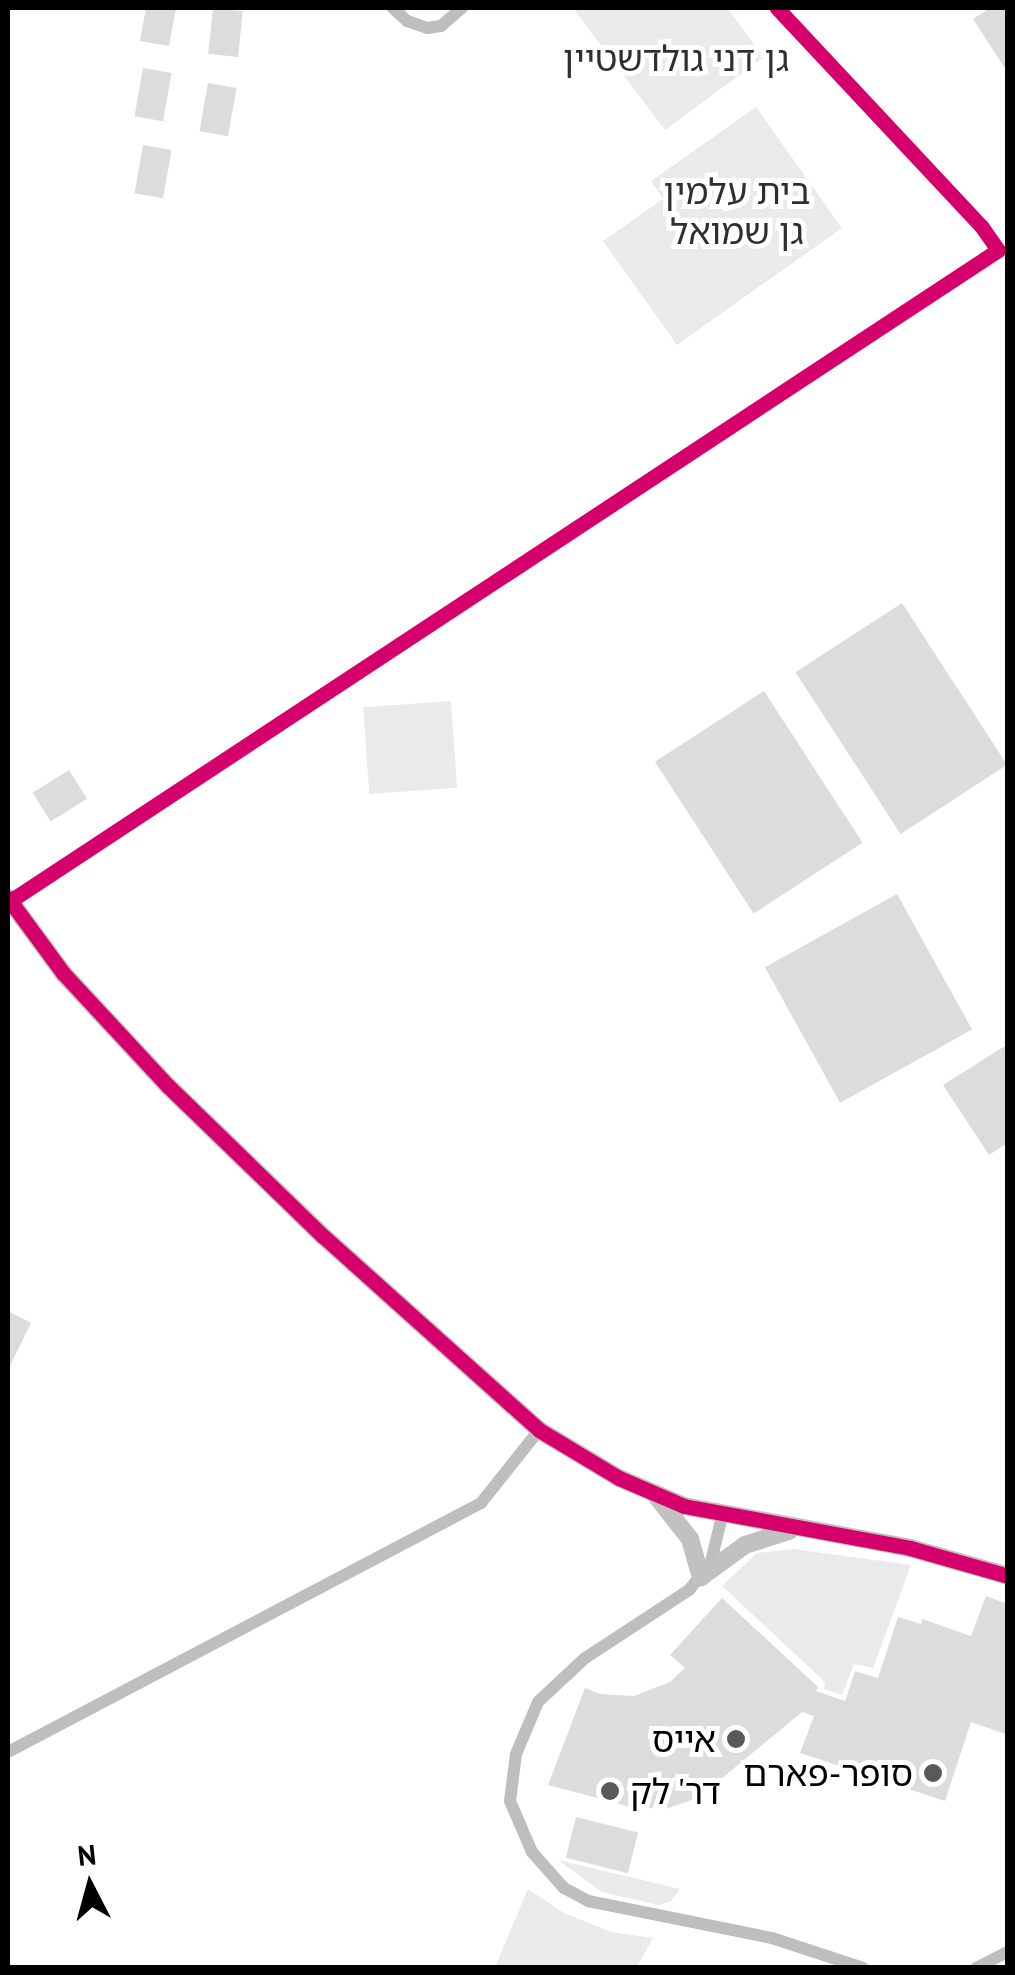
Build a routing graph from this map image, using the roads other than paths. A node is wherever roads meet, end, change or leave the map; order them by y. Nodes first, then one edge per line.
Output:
1 (393, 8) edge
2 (462, 8) edge
3 (777, 8) edge
4 (9, 899) edge
5 (540, 1430) junction
6 (656, 1496) junction
7 (722, 1516) junction
8 (799, 1529) junction
9 (1008, 1576) edge
10 (701, 1577) junction
11 (8, 1752) edge
12 (1008, 1952) edge
13 (863, 1968) edge
14 (976, 1968) edge

1 - 2 street
3 - 4 street
4 - 5 street
5 - 6 street
5 - 11 street
6 - 7 street
6 - 10 street
7 - 8 street
7 - 10 street
8 - 9 street
8 - 10 street
10 - 13 street
12 - 14 street

